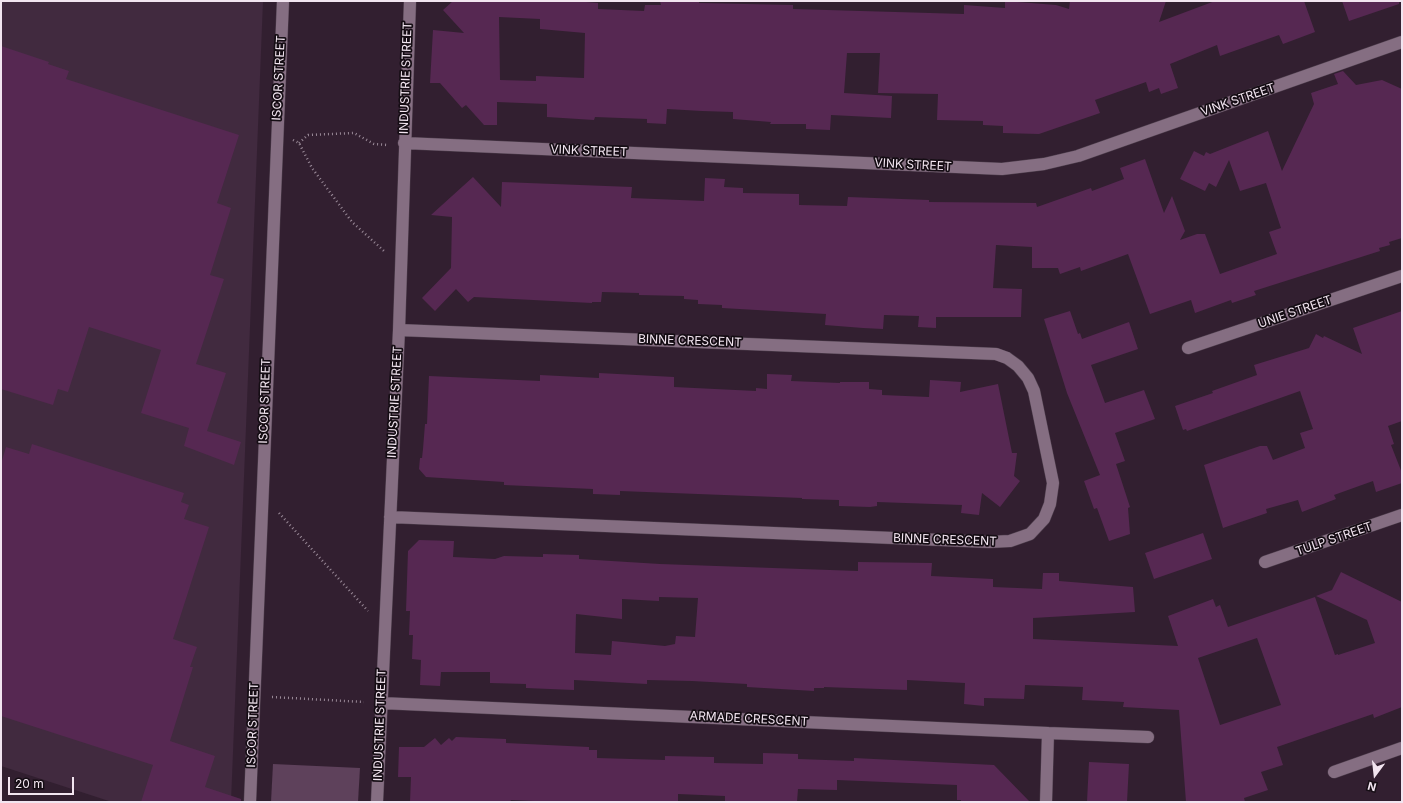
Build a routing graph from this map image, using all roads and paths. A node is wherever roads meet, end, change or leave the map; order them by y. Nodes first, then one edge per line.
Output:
1 (283, 1) edge
2 (410, 1) edge
3 (1402, 42) edge
4 (277, 130) junction
5 (299, 143) junction
6 (404, 143) junction
7 (401, 259) junction
8 (1402, 276) edge
9 (399, 330) junction
10 (1188, 348) dead end
11 (261, 494) junction
12 (1402, 515) edge
13 (390, 517) junction
14 (1265, 562) dead end
15 (384, 630) junction
16 (254, 697) junction
17 (381, 703) junction
18 (1048, 733) junction
19 (1148, 737) dead end
20 (1402, 748) edge
21 (1334, 772) dead end
22 (250, 802) edge
23 (377, 802) edge
24 (1046, 802) edge

1 - 4 street, ISCOR STREET
2 - 6 street, INDUSTRIE STREET
3 - 6 street, VINK STREET
4 - 5 path
4 - 11 street, ISCOR STREET
5 - 6 path
5 - 7 path
6 - 7 street, INDUSTRIE STREET
7 - 9 street, INDUSTRIE STREET
8 - 10 street, UNIE STREET
9 - 13 street, INDUSTRIE STREET
9 - 13 street, BINNE CRESCENT
11 - 15 path
11 - 16 street, ISCOR STREET
12 - 14 street, TULP STREET
13 - 15 street, INDUSTRIE STREET
15 - 17 street, INDUSTRIE STREET
16 - 17 path
16 - 22 street, ISCOR STREET
17 - 18 street, ARMADE CRESCENT
17 - 23 street, INDUSTRIE STREET
18 - 19 street, ARMADE CRESCENT
18 - 24 street
20 - 21 street

